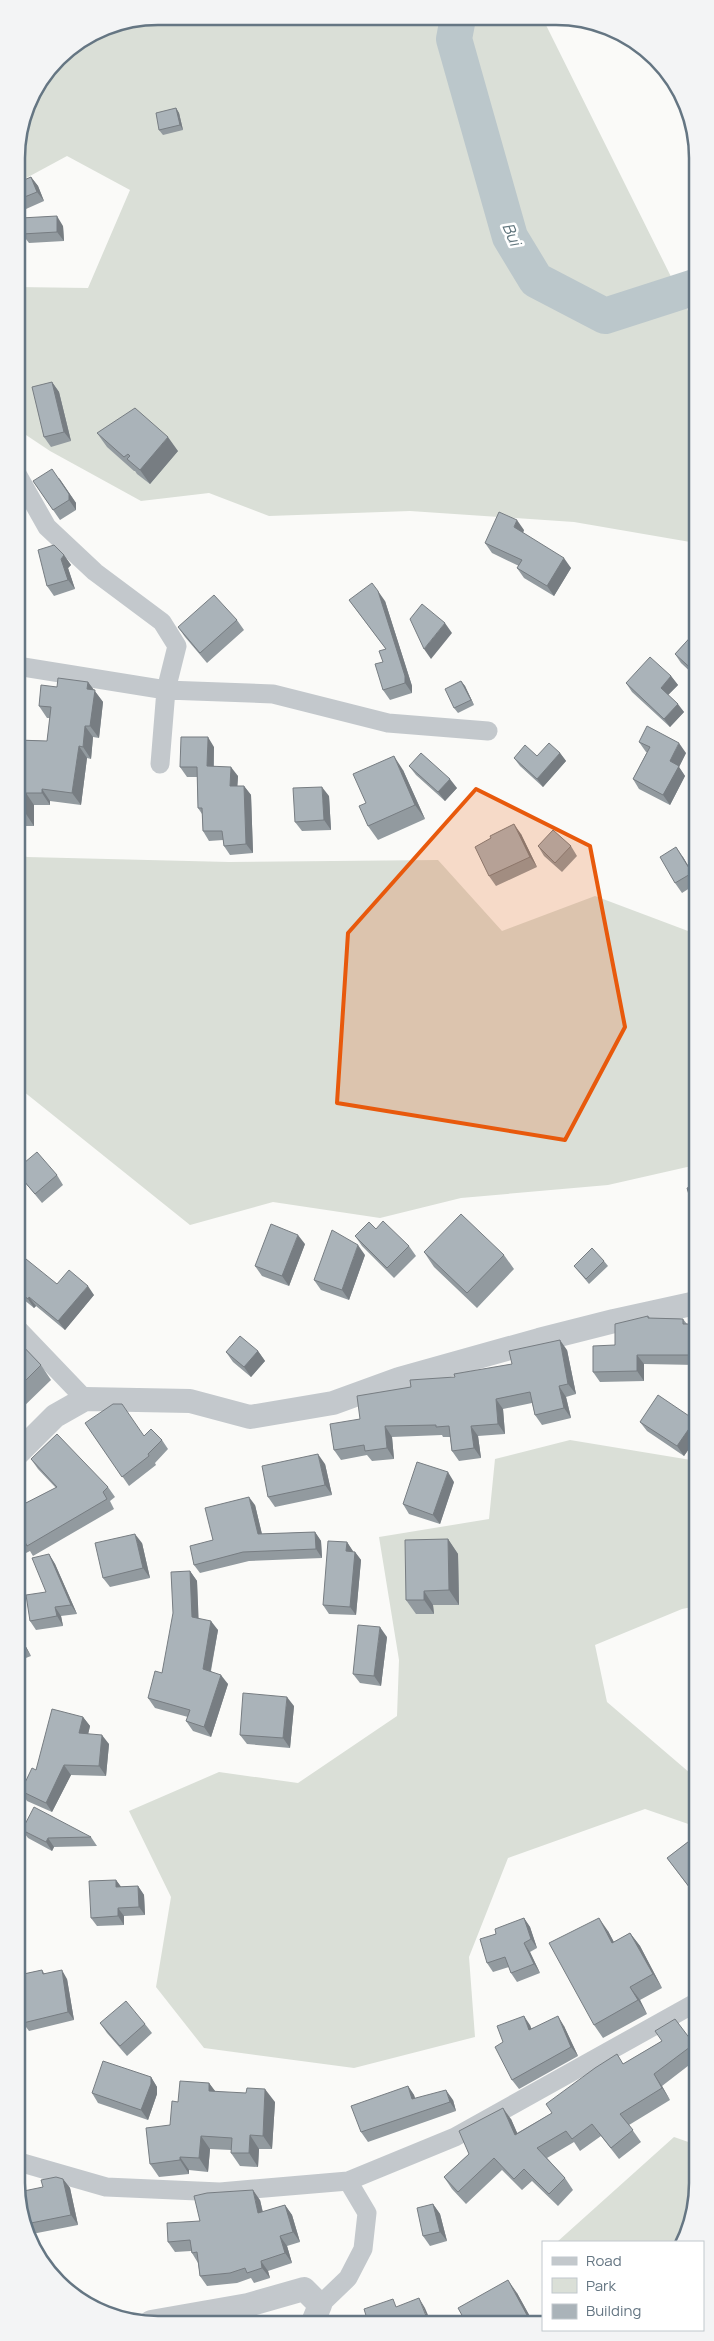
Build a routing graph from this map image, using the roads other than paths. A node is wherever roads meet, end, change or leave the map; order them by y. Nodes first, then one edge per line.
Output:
1 (25, 488) edge
2 (25, 667) edge
3 (166, 690) junction
4 (488, 731) dead end
5 (160, 764) dead end
6 (689, 1305) edge
7 (25, 1336) edge
8 (85, 1399) junction
9 (25, 1446) edge
10 (689, 2006) edge
11 (25, 2164) edge
12 (348, 2181) junction
13 (316, 2314) edge
14 (185, 2316) edge

1 - 3 street
2 - 3 street
3 - 4 street
3 - 5 street
6 - 8 street
7 - 8 street
8 - 9 street
10 - 12 street
11 - 12 street
12 - 13 street
13 - 14 street

